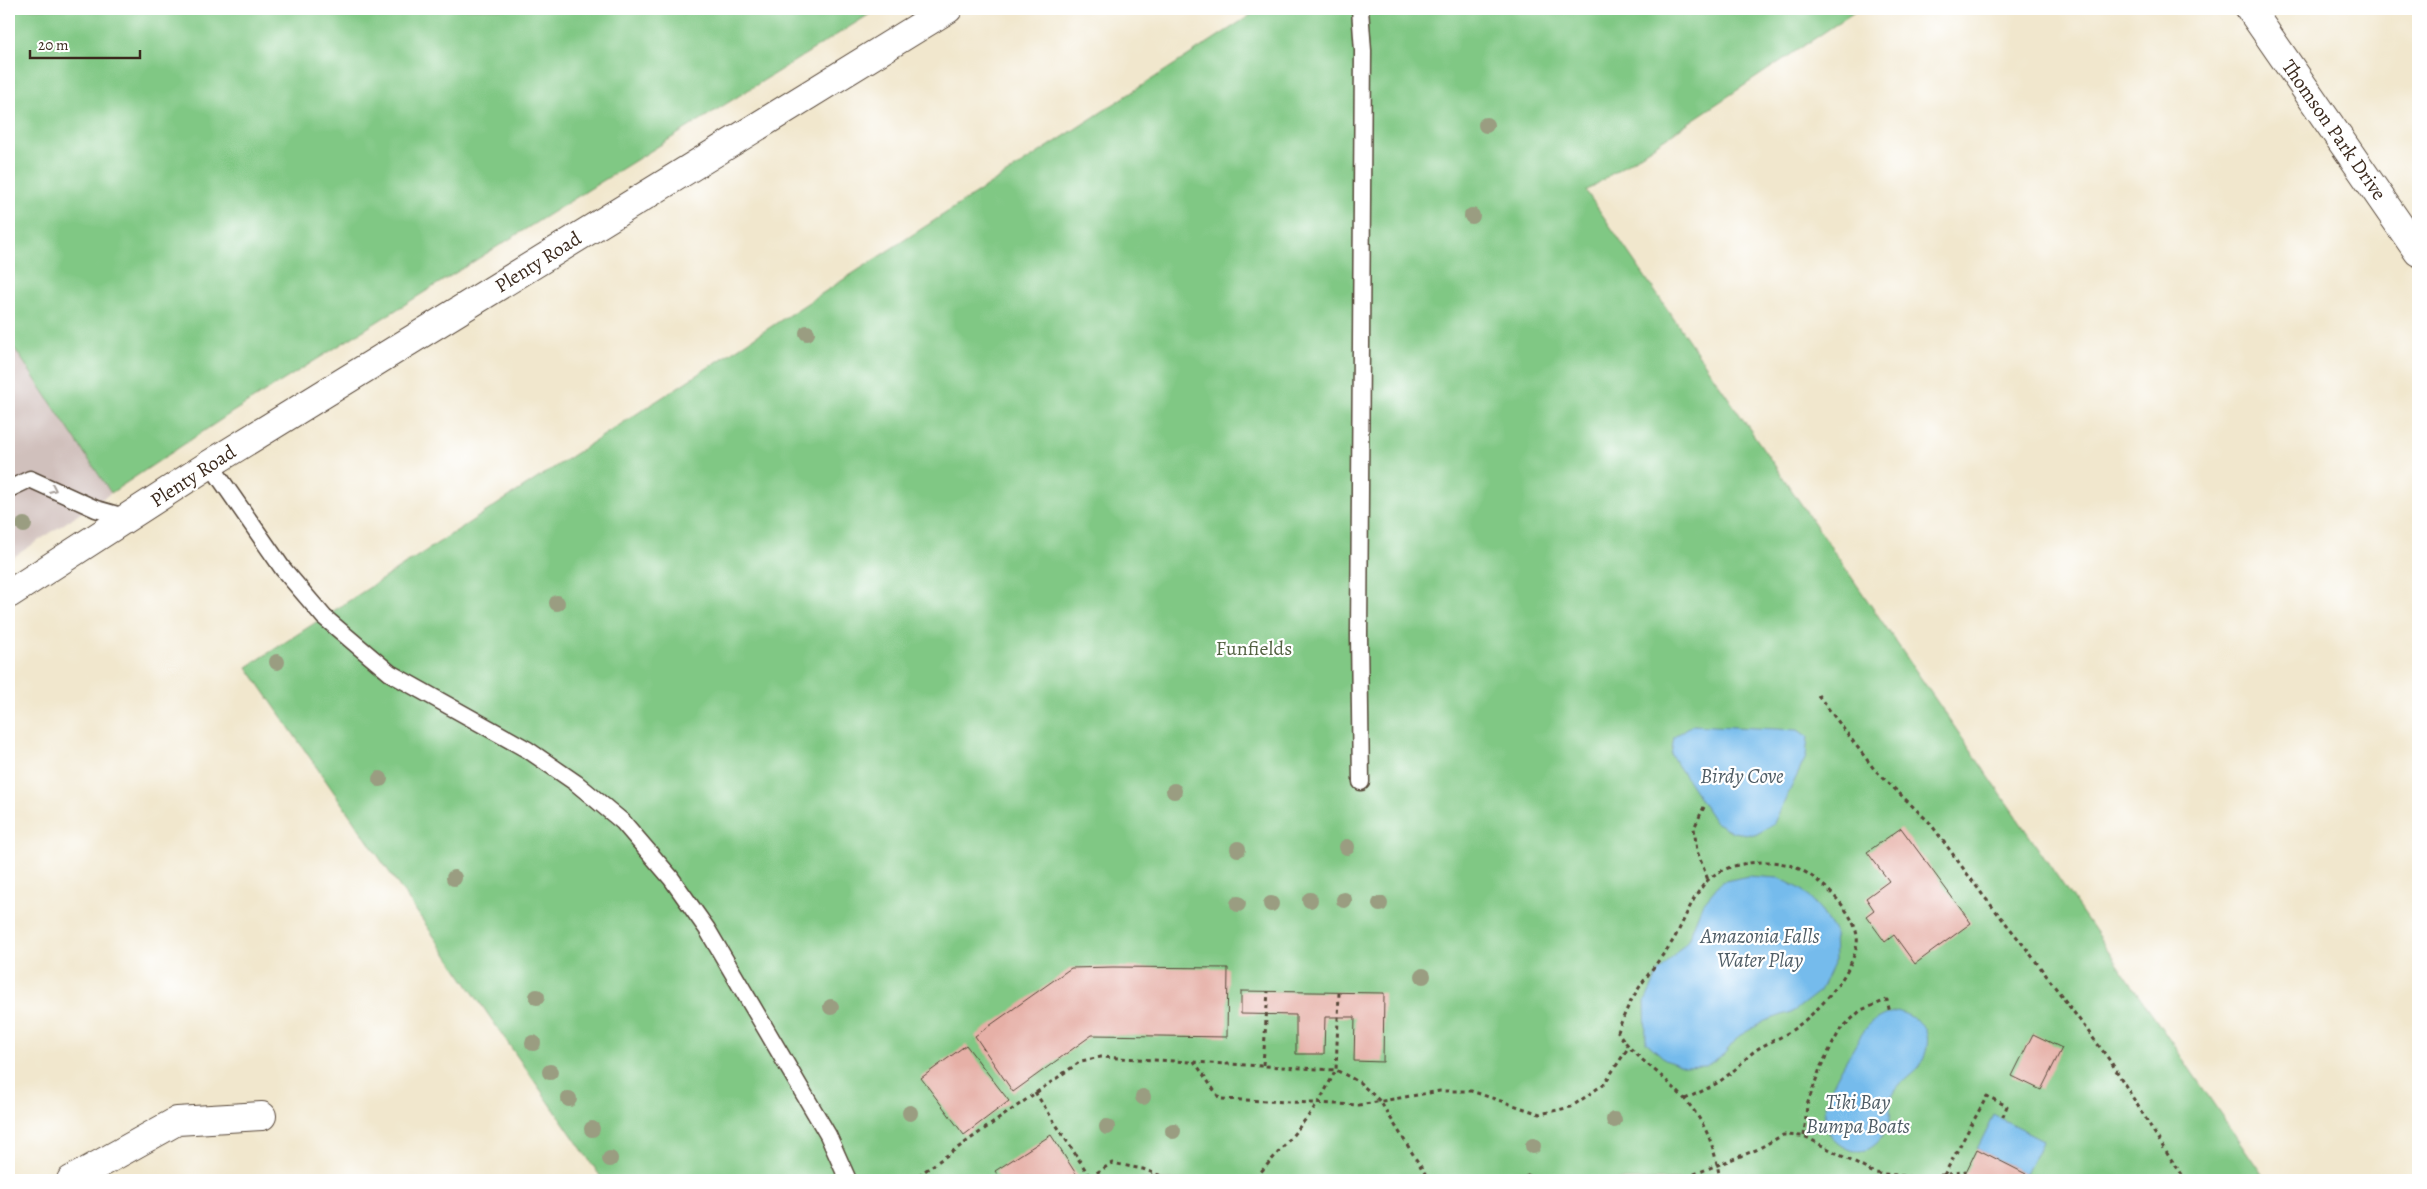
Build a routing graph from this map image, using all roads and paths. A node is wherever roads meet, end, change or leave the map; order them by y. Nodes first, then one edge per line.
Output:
1 (948, 9) edge
2 (1360, 9) edge
3 (2250, 9) edge
4 (2418, 252) edge
5 (210, 464) junction
6 (9, 489) edge
7 (128, 518) junction
8 (9, 594) edge
9 (1818, 695) dead end
10 (1361, 782) dead end
11 (1704, 807) dead end
12 (1708, 880) junction
13 (1268, 991) dead end
14 (1339, 993) dead end
15 (1890, 1013) dead end
16 (1628, 1048) junction
17 (1194, 1061) junction
18 (1263, 1065) junction
19 (1336, 1070) junction
20 (1035, 1092) junction
21 (1685, 1100) junction
22 (1380, 1101) junction
23 (1318, 1104) junction
24 (262, 1116) dead end
25 (2002, 1119) dead end
26 (1804, 1136) junction
27 (1718, 1165) junction
28 (1966, 1171) dead end
29 (1944, 1175) junction
30 (1091, 1179) edge
31 (71, 1180) edge
32 (848, 1180) edge
33 (912, 1180) edge
34 (1172, 1180) edge
35 (1248, 1180) edge
36 (1428, 1180) edge
37 (1679, 1180) edge
38 (1720, 1180) edge
39 (2186, 1180) edge

1 - 5 main road, Plenty Road
2 - 10 lane
3 - 4 main road, Thomson Park Drive
5 - 7 main road, Plenty Road
5 - 32 lane
6 -> 7 lane, Plenty Road
7 - 8 main road, Plenty Road
9 - 39 path
11 - 12 path
12 - 16 path
12 - 21 path
13 - 18 path
14 - 19 path
15 - 26 path
16 - 21 path
16 - 22 path
17 - 18 path
17 - 20 path
17 - 23 path
18 - 19 path
19 - 22 path
19 - 23 path
20 - 30 path
20 - 33 path
21 - 27 path
22 - 23 path
22 - 36 path
23 - 35 path
24 - 31 main road
25 - 29 path
26 - 27 path
26 - 29 path
27 - 37 path
27 - 38 path
28 - 29 path
30 - 34 path

